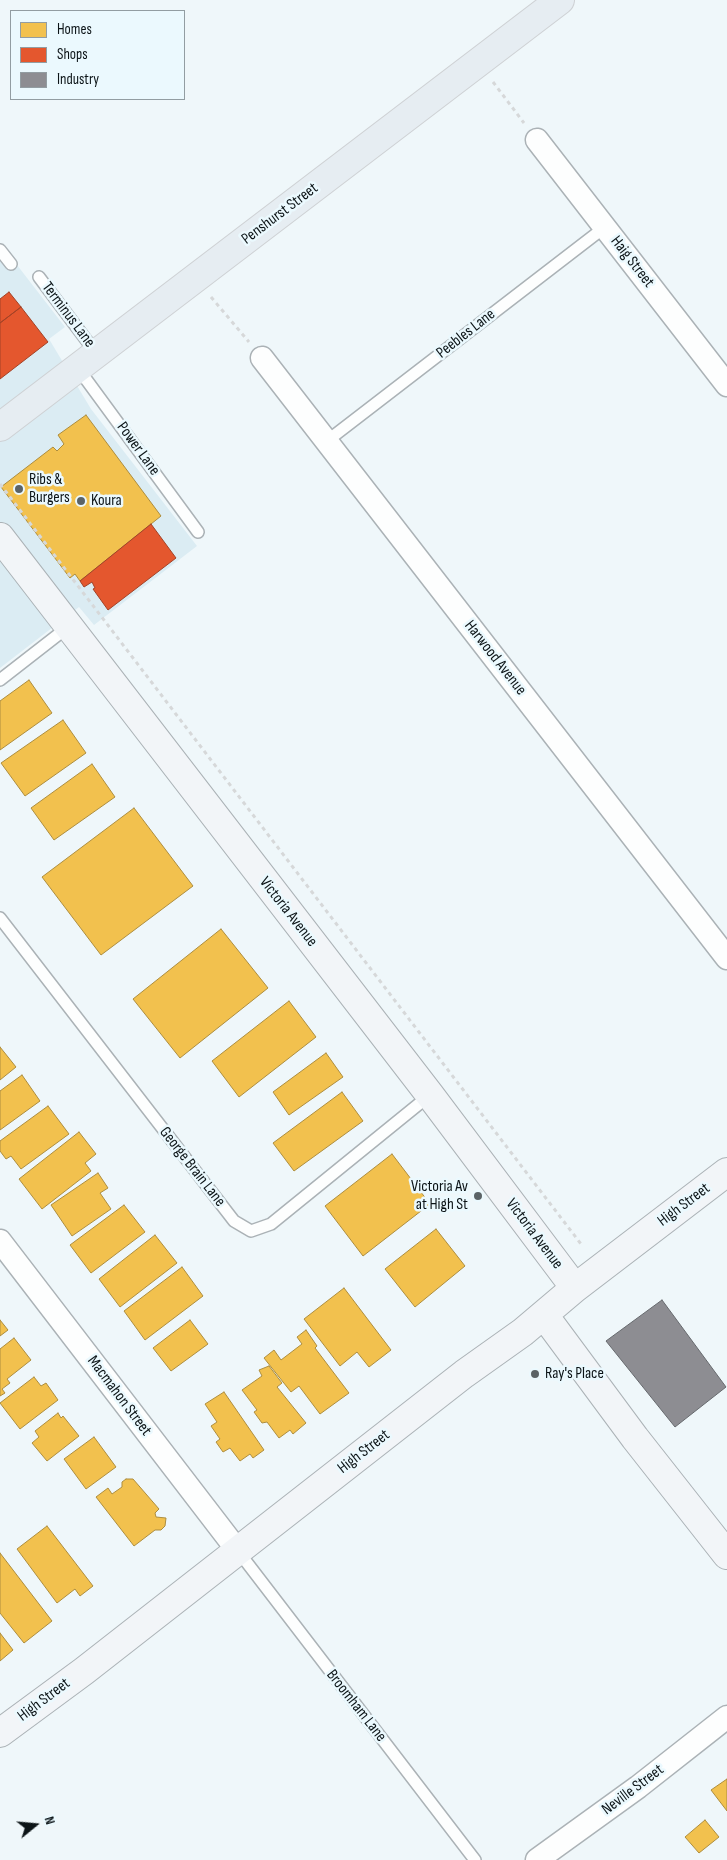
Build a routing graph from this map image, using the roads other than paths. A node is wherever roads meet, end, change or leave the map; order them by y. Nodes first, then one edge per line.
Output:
1 (560, 0) edge
2 (536, 140) road end
3 (604, 227) junction
4 (0, 250) edge
5 (11, 264) dead end
6 (39, 277) dead end
7 (262, 358) road end
8 (87, 360) junction
9 (727, 385) edge
10 (0, 428) edge
11 (327, 440) junction
12 (198, 532) dead end
13 (0, 537) edge
14 (68, 627) junction
15 (0, 680) edge
16 (0, 918) edge
17 (727, 958) edge
18 (430, 1095) junction
19 (727, 1172) edge
20 (0, 1241) edge
21 (575, 1288) junction
22 (544, 1315) junction
23 (238, 1551) junction
24 (727, 1555) edge
25 (727, 1717) edge
26 (0, 1733) edge
27 (475, 1860) edge
28 (537, 1860) edge

1 - 8 main road, Penshurst Street
2 - 3 street, Haig Street
3 - 9 street, Haig Street
3 - 11 lane, Peebles Lane
4 - 5 lane
6 - 8 lane, Terminus Lane
7 - 11 street, Harwood Avenue
8 - 10 main road, Penshurst Street
8 - 12 lane, Power Lane
11 - 17 street, Harwood Avenue
13 - 14 street, Victoria Avenue
14 - 15 lane
14 - 18 street, Victoria Avenue
16 - 18 lane, George Brain Lane
18 - 21 street, Victoria Avenue
19 - 21 street, High Street
20 - 23 street, Macmahon Street
21 - 22 street, High Street
22 - 23 street, High Street
22 - 24 street
23 - 26 street, High Street
23 - 27 lane, Broomham Lane
25 - 28 street, Neville Street

